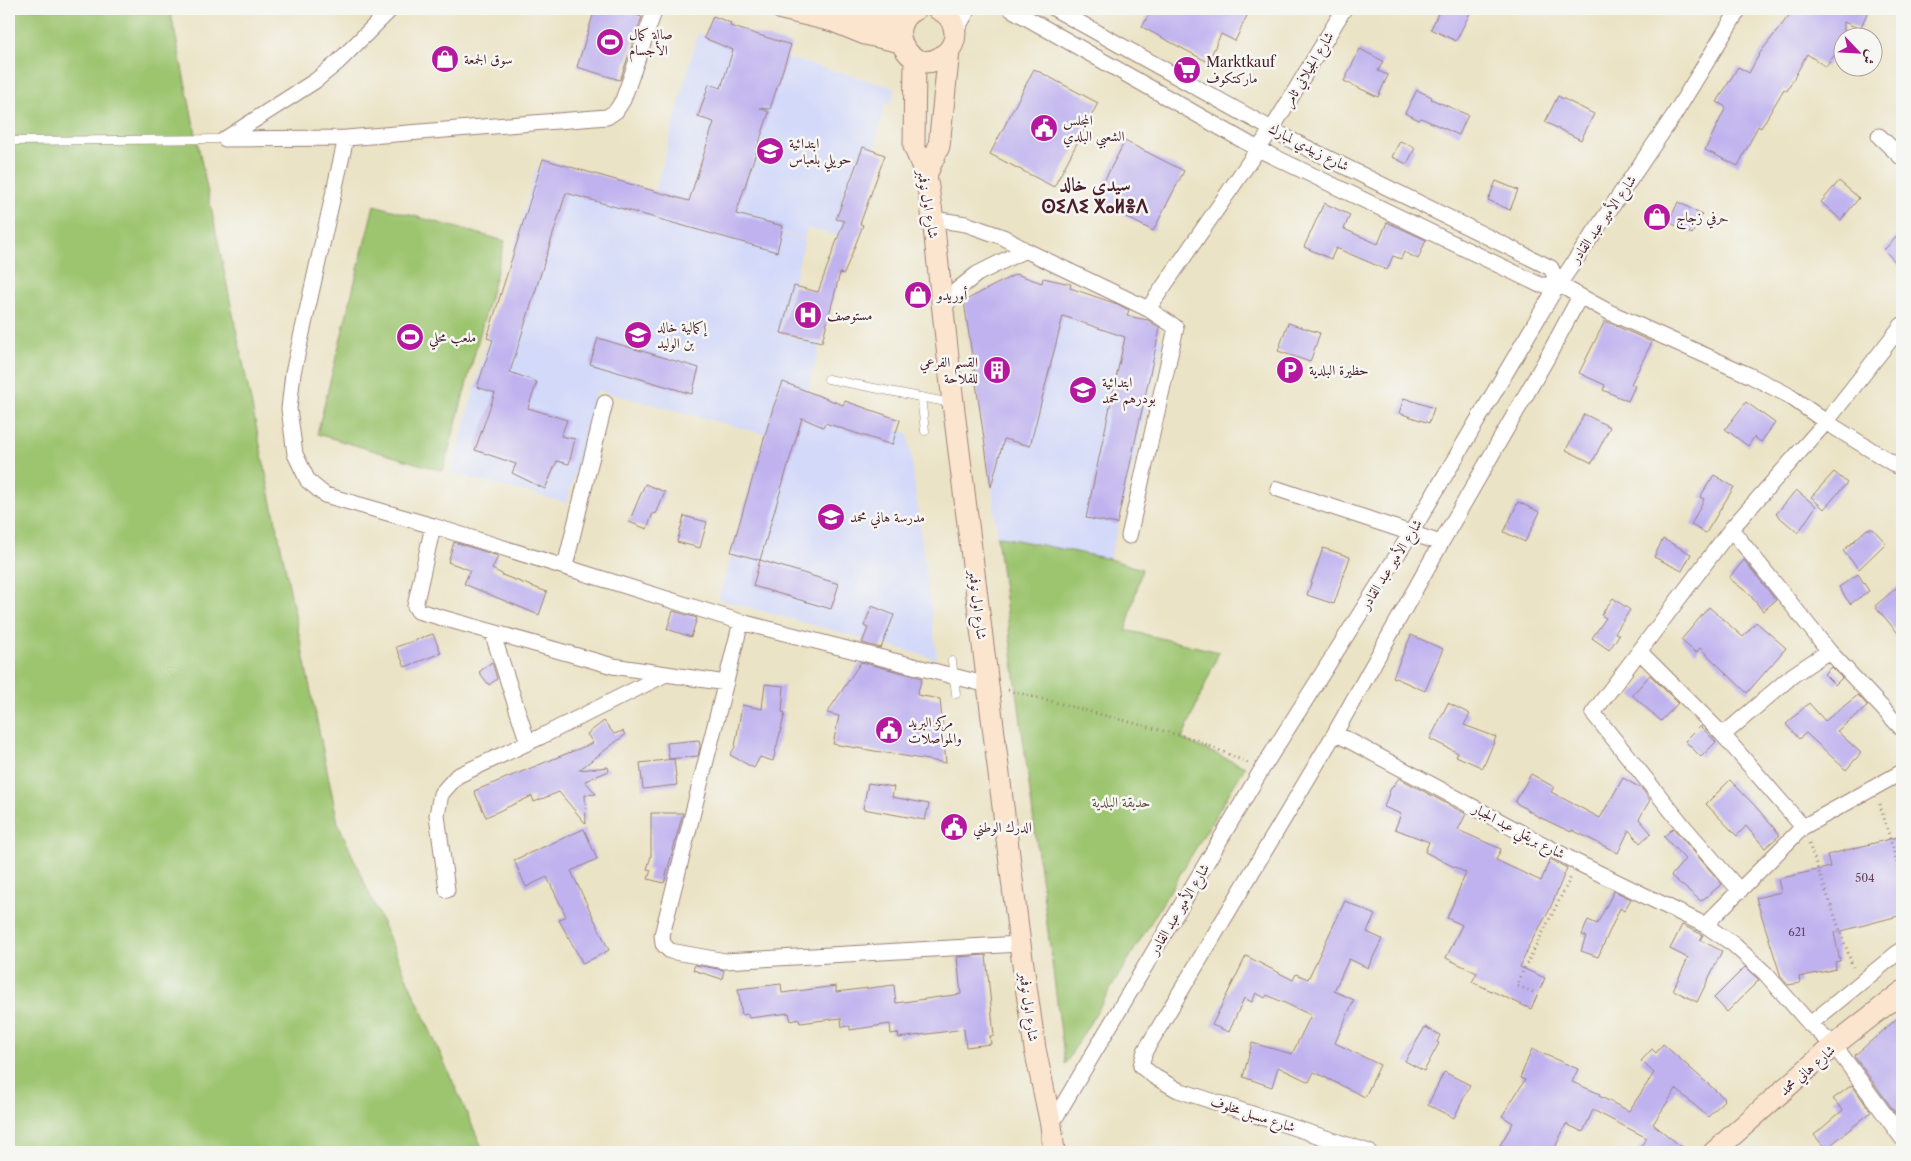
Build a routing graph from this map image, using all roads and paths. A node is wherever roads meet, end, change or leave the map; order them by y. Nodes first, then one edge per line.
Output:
1 (391, 9) edge
2 (655, 9) edge
3 (782, 9) edge
4 (938, 9) edge
5 (968, 9) edge
6 (1011, 9) edge
7 (1055, 9) edge
8 (1344, 9) edge
9 (1739, 9) edge
10 (905, 20) edge
11 (952, 42) junction
12 (915, 59) junction
13 (1272, 129) junction
14 (1879, 136) dead end
15 (346, 138) junction
16 (225, 139) junction
17 (9, 141) edge
18 (1258, 149) junction
19 (1902, 158) edge
20 (926, 175) junction
21 (933, 219) junction
22 (1025, 250) junction
23 (1558, 284) junction
24 (1580, 296) junction
25 (943, 309) junction
26 (1148, 309) junction
27 (1902, 325) edge
28 (828, 379) dead end
29 (921, 397) junction
30 (604, 403) dead end
31 (953, 403) junction
32 (1826, 422) junction
33 (925, 431) dead end
34 (1902, 469) edge
35 (1278, 489) dead end
36 (433, 526) junction
37 (1731, 530) junction
38 (1412, 533) junction
39 (1129, 536) dead end
40 (1441, 543) junction
41 (565, 566) junction
42 (741, 622) junction
43 (492, 632) junction
44 (1829, 651) junction
45 (1640, 652) junction
46 (952, 661) dead end
47 (666, 674) junction
48 (954, 676) junction
49 (726, 683) junction
50 (988, 685) junction
51 (956, 694) dead end
52 (1902, 729) edge
53 (1335, 733) junction
54 (1723, 735) junction
55 (528, 743) junction
56 (1262, 769) junction
57 (1902, 772) edge
58 (1875, 787) junction
59 (1803, 827) junction
60 (1578, 863) junction
61 (1902, 880) edge
62 (448, 890) dead end
63 (1740, 891) junction
64 (1705, 925) junction
65 (1020, 944) junction
66 (1902, 950) edge
67 (1859, 984) junction
68 (1533, 992) dead end
69 (1902, 992) edge
70 (1810, 1024) junction
71 (1834, 1045) junction
72 (1051, 1125) junction
73 (1902, 1138) edge
74 (1054, 1152) edge
75 (1370, 1152) edge
76 (1714, 1152) edge

1 - 16 street
2 - 15 street
3 - 10 main road
4 - 11 main road
5 - 11 street
6 - 18 street
7 - 13 street, شارع زبيدي لمبارك
8 - 13 street, شارع الجيلاني ثامر
9 - 23 street, شارع الأمير عبد القادر
10 - 12 main road
11 - 12 main road
11 - 20 main road
12 - 20 main road, شارع اول نوفمبر
13 - 18 street, شارع الجيلاني ثامر
13 - 23 street, شارع زبيدي لمبارك
14 - 19 street
15 - 16 street
15 - 36 street
16 - 17 lane
18 - 23 street
18 - 26 street, شارع الجيلاني ثامر
20 - 21 main road, شارع اول نوفمبر
21 - 22 street
21 - 25 main road, شارع اول نوفمبر
22 - 25 street
22 - 26 street
23 - 24 street
23 - 38 street, شارع الأمير عبد القادر
24 - 32 street
24 - 40 street
25 - 31 main road, شارع اول نوفمبر
26 - 39 street
27 - 32 street
28 - 29 lane
29 - 31 lane
29 - 33 lane
30 - 41 street
31 - 50 main road, شارع اول نوفمبر
32 - 34 street
32 - 37 street
35 - 38 street
36 - 41 street
36 - 43 street
37 - 44 street
37 - 45 street
38 - 40 street
38 - 56 street, شارع الأمير عبد القادر
40 - 53 street
41 - 42 street
42 - 48 street
42 - 49 street
43 - 47 street
43 - 55 street
44 - 52 street
44 - 54 street
45 - 54 street
45 - 63 street
46 - 48 lane
47 - 49 street
47 - 55 street
48 - 50 street
48 - 51 lane
49 - 65 street
50 - 56 path
50 - 65 main road, شارع اول نوفمبر
53 - 60 street, شارع بريقلي عبد الجبار
53 - 75 street, شارع مسبل مخلوف
54 - 59 street
55 - 62 street
56 - 72 street, شارع الأمير عبد القادر
57 - 58 street
58 - 59 street
58 - 61 path
59 - 63 street
59 - 67 path
60 - 64 street, شارع بريقلي عبد الجبار
60 - 68 path
63 - 64 street
64 - 70 street, شارع بريقلي عبد الجبار
65 - 72 main road, شارع اول نوفمبر
66 - 67 street
67 - 70 street
69 - 71 main road, شارع هاني محمد
70 - 71 street, شارع بريقلي عبد الجبار
71 - 73 street, شارع بريقلي عبد الجبار
71 - 76 main road, شارع هاني محمد
72 - 74 main road, شارع اول نوفمبر

